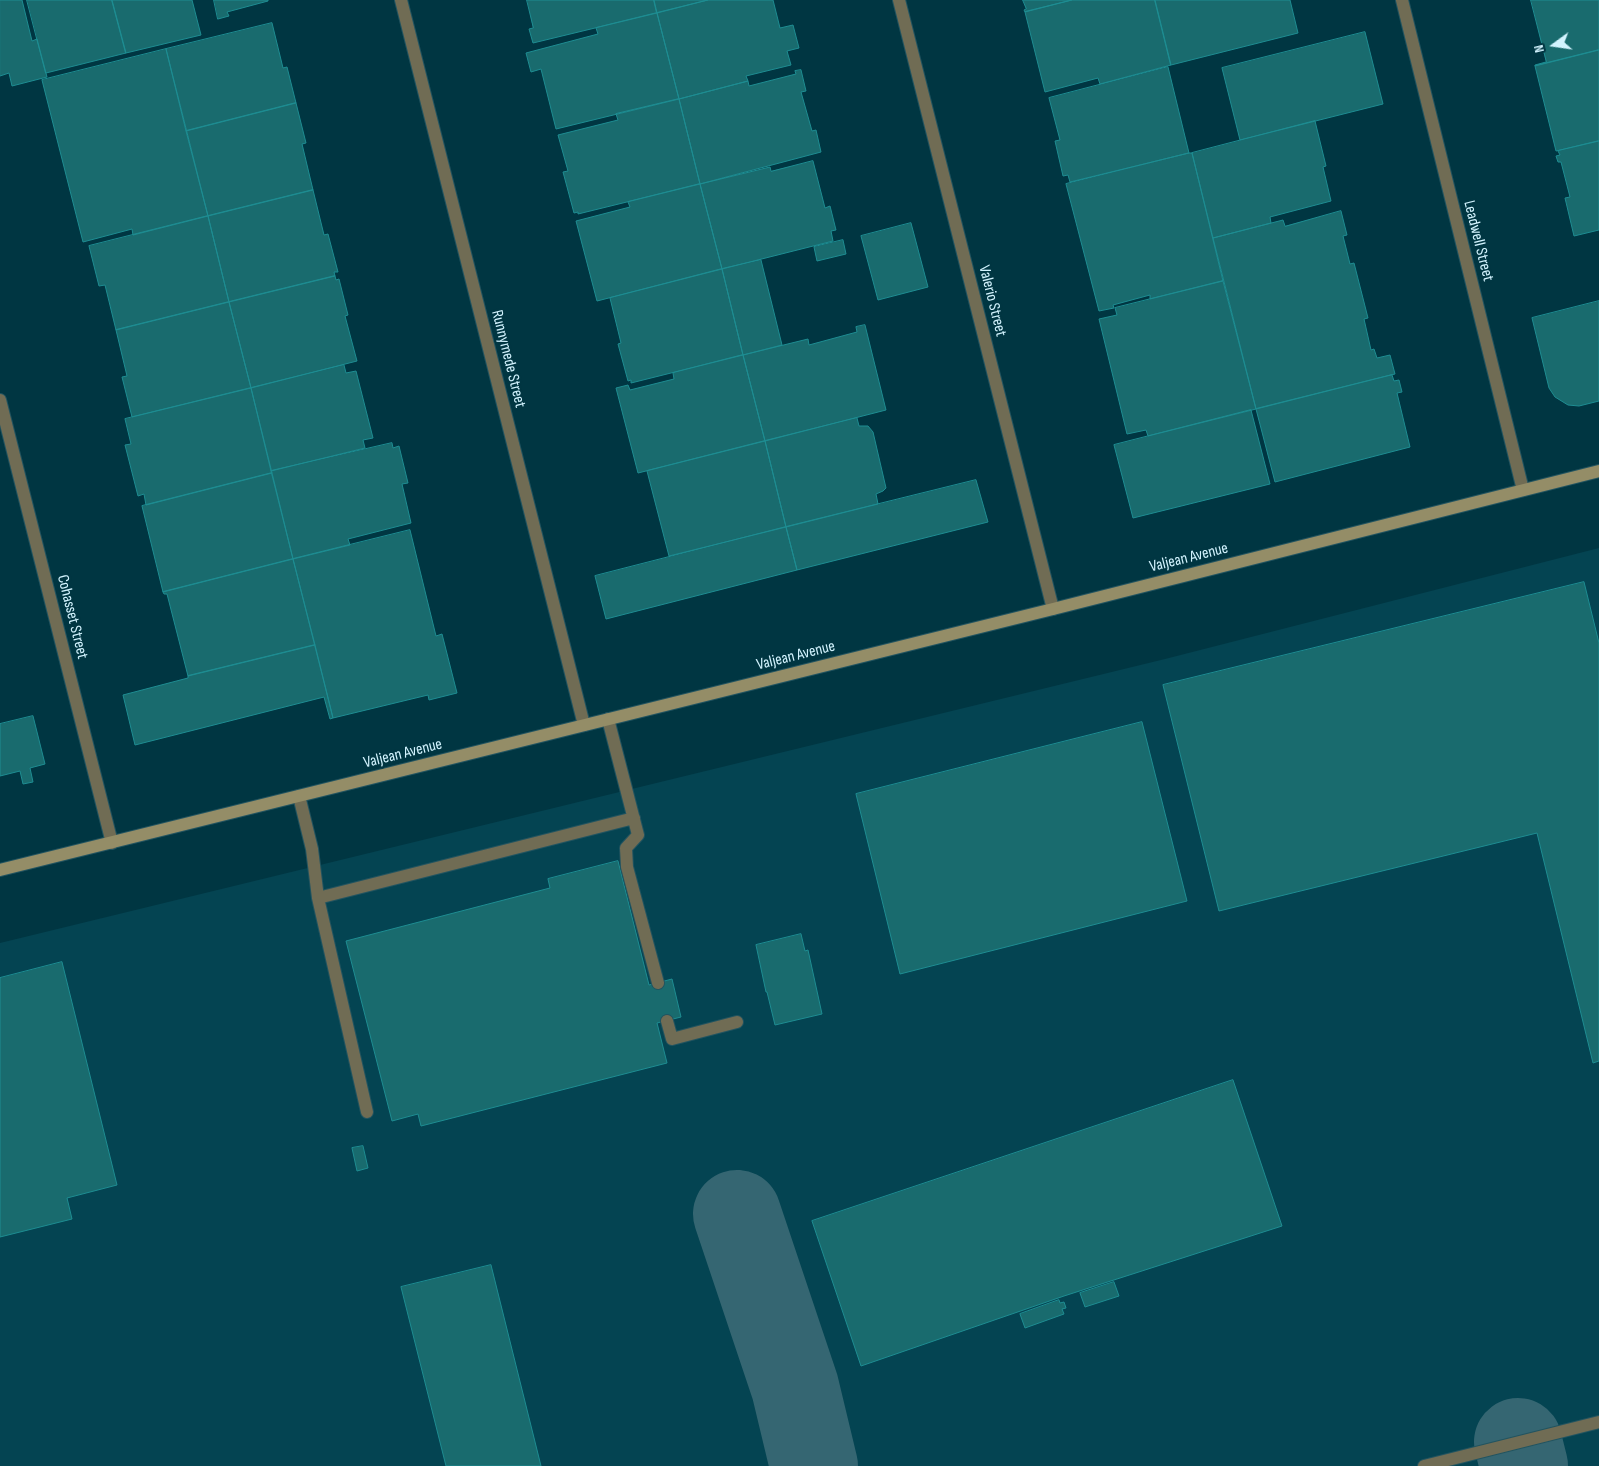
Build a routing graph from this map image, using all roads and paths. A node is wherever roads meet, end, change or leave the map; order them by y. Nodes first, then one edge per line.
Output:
1 (401, 0) edge
2 (899, 0) edge
3 (1402, 0) edge
4 (0, 400) edge
5 (1599, 471) edge
6 (1523, 490) junction
7 (1053, 609) junction
8 (608, 719) junction
9 (584, 725) junction
10 (299, 796) junction
11 (634, 818) junction
12 (112, 843) junction
13 (0, 870) edge
14 (318, 898) junction
15 (658, 983) dead end
16 (667, 1021) dead end
17 (737, 1022) dead end
18 (367, 1112) dead end
19 (1599, 1422) edge
20 (1424, 1466) edge

1 - 9 street, Runnymede Street
2 - 7 street, Valerio Street
3 - 6 street, Leadwell Street
4 - 12 street, Cohasset Street
5 - 6 main road, Valjean Avenue
6 - 7 main road, Valjean Avenue
7 - 8 main road, Valjean Avenue
8 - 9 main road, Valjean Avenue
8 - 11 street
9 - 10 main road, Valjean Avenue
10 - 12 main road, Valjean Avenue
10 - 14 street
11 - 14 street
11 - 15 street
12 - 13 main road, Valjean Avenue
14 - 18 street
16 - 17 street
19 - 20 street

